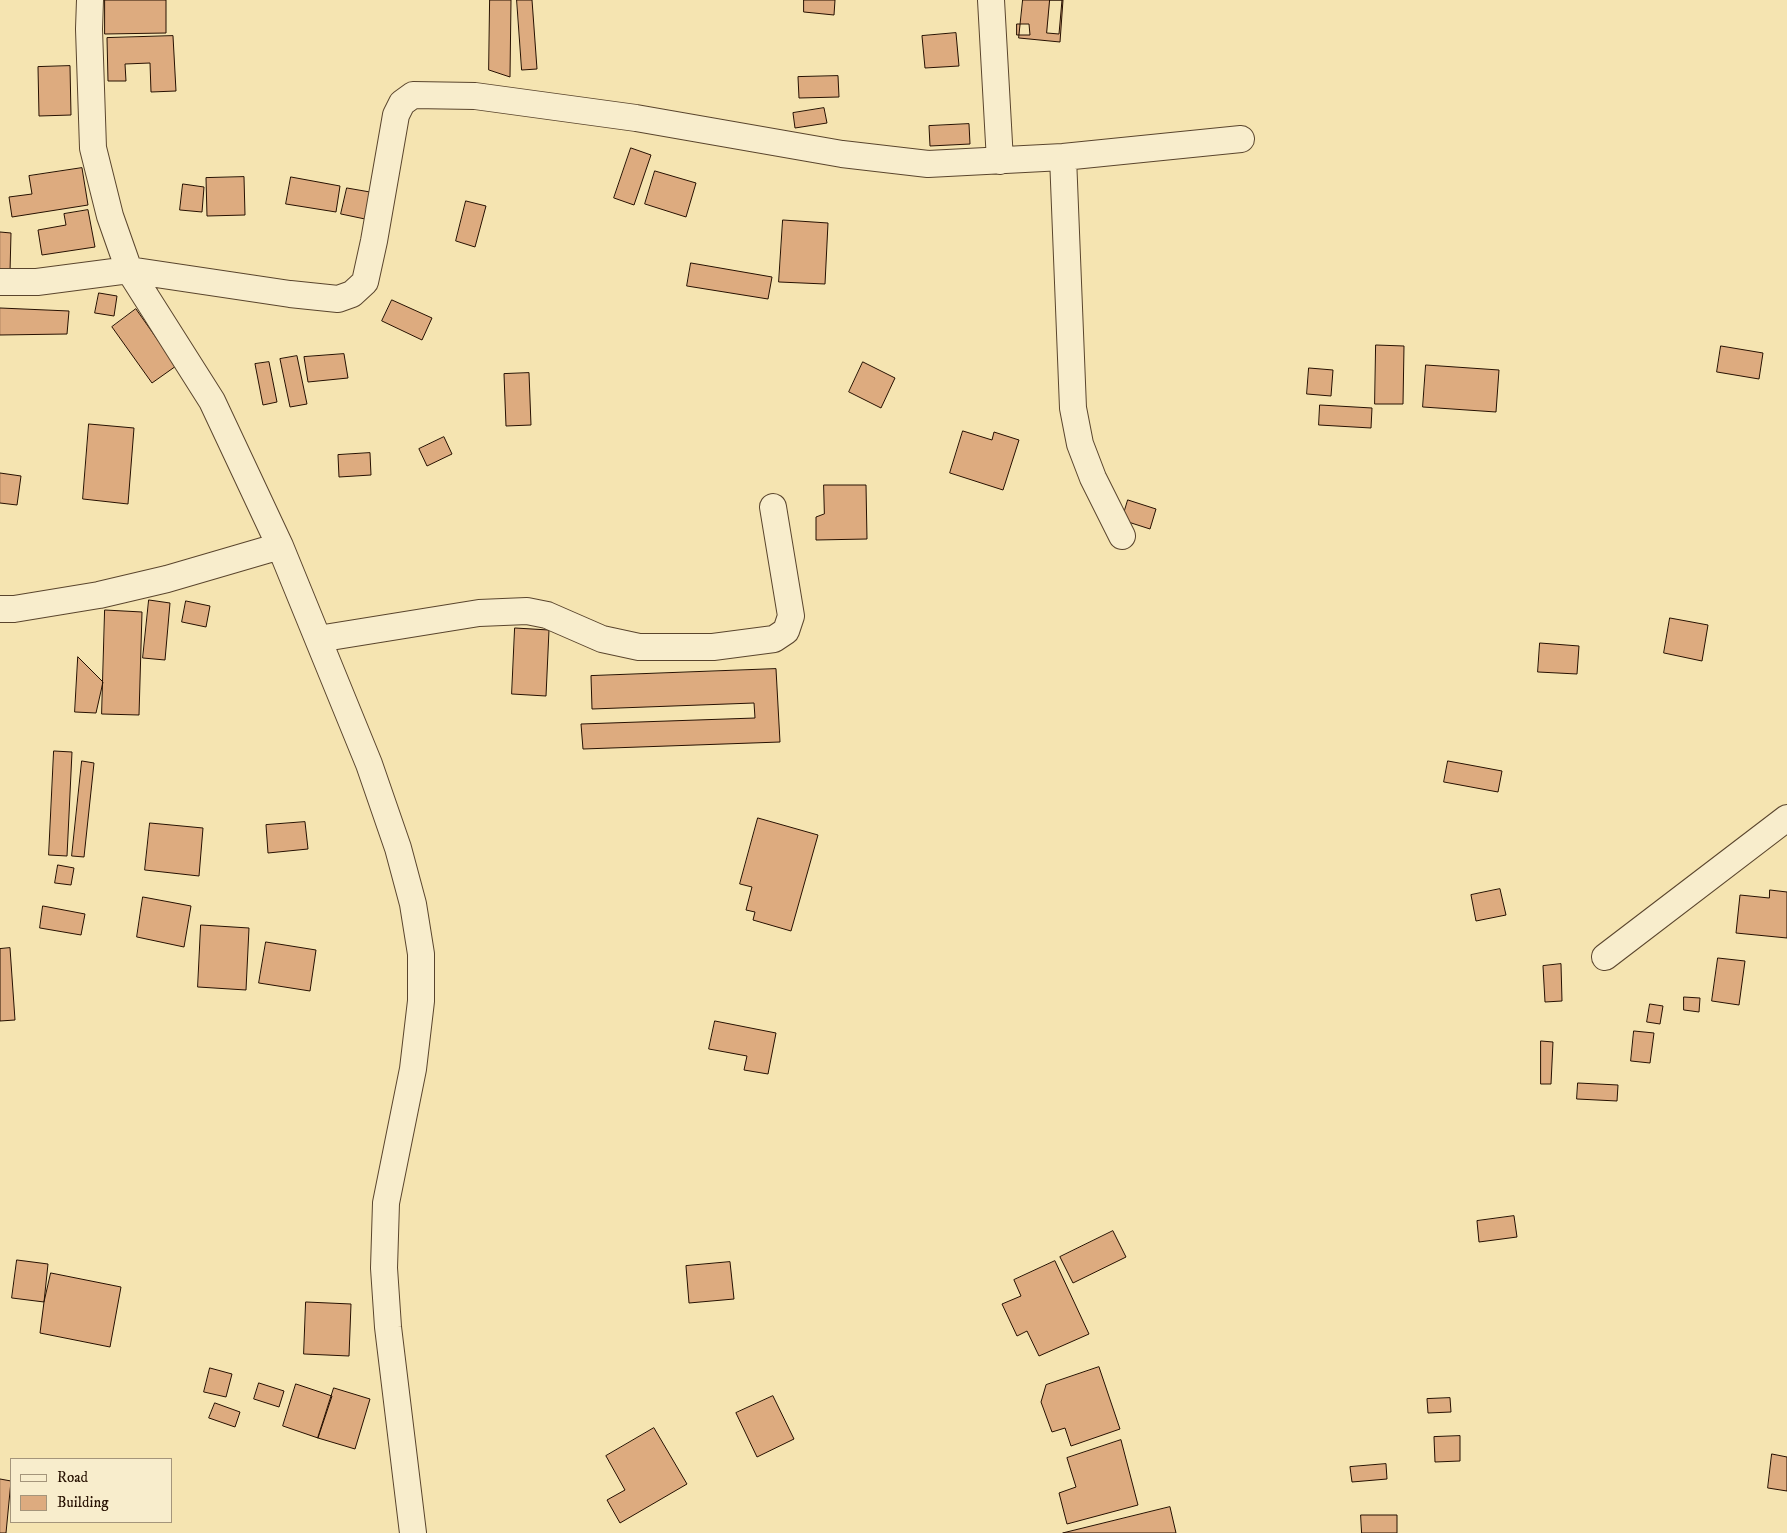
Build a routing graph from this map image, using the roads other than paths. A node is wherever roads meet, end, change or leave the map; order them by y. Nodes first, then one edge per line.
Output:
1 (90, 0) edge
2 (991, 0) edge
3 (1240, 139) dead end
4 (1063, 157) junction
5 (1000, 161) junction
6 (130, 270) junction
7 (0, 282) edge
8 (773, 507) dead end
9 (1122, 536) dead end
10 (280, 546) junction
11 (0, 609) edge
12 (318, 639) junction
13 (1787, 818) edge
14 (1606, 957) dead end
15 (413, 1533) edge

1 - 6 street
2 - 5 street
3 - 4 street
4 - 5 street
4 - 9 street
5 - 6 street
6 - 7 street
6 - 10 street
8 - 12 street
10 - 11 street
10 - 12 street
12 - 15 street
13 - 14 street

